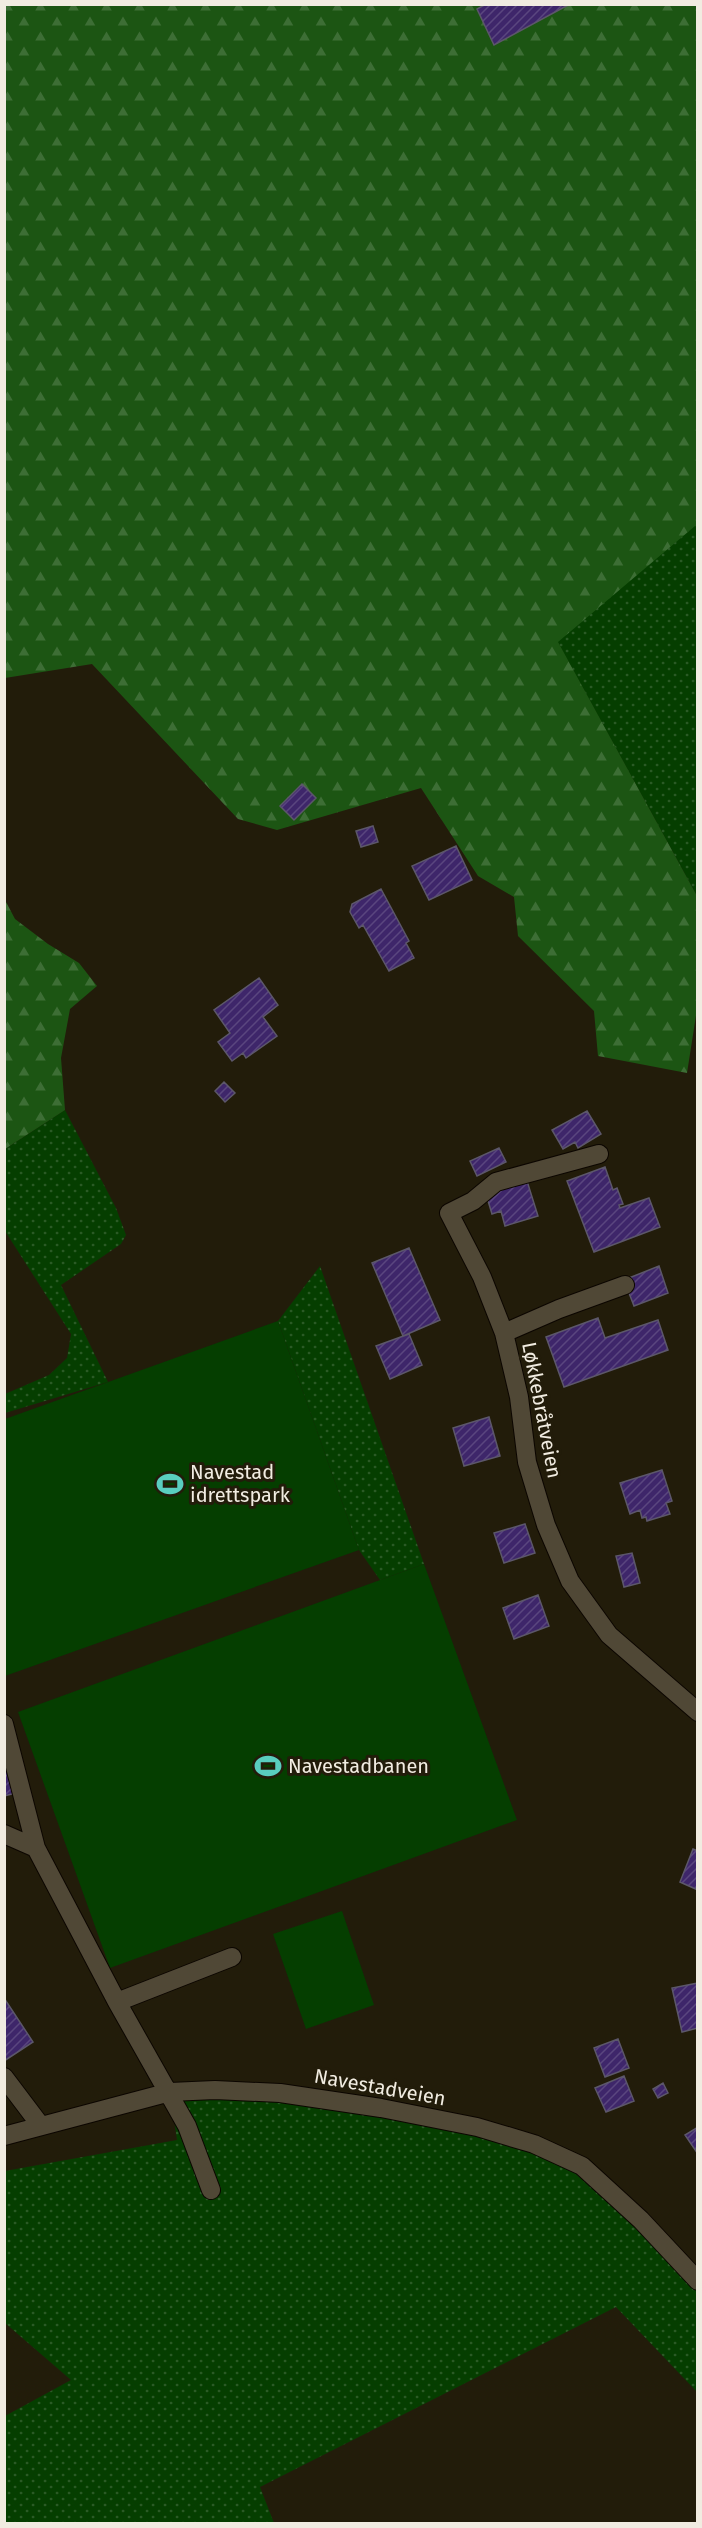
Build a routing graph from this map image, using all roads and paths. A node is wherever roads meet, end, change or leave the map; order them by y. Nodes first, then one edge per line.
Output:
1 (599, 1154) dead end
2 (625, 1285) dead end
3 (504, 1333) junction
4 (698, 1712) edge
5 (4, 1724) edge
6 (4, 1834) edge
7 (36, 1848) junction
8 (232, 1957) dead end
9 (117, 2002) junction
10 (4, 2077) edge
11 (170, 2092) junction
12 (41, 2126) junction
13 (4, 2136) edge
14 (211, 2190) dead end
15 (698, 2281) edge

1 - 3 street, Løkkebråtveien
2 - 3 street
3 - 4 street, Løkkebråtveien
5 - 7 street
6 - 7 street
7 - 9 street
8 - 9 street
9 - 11 street
10 - 12 street
11 - 12 street, Navestadveien
11 - 14 street
11 - 15 street, Navestadveien
12 - 13 street, Navestadveien

